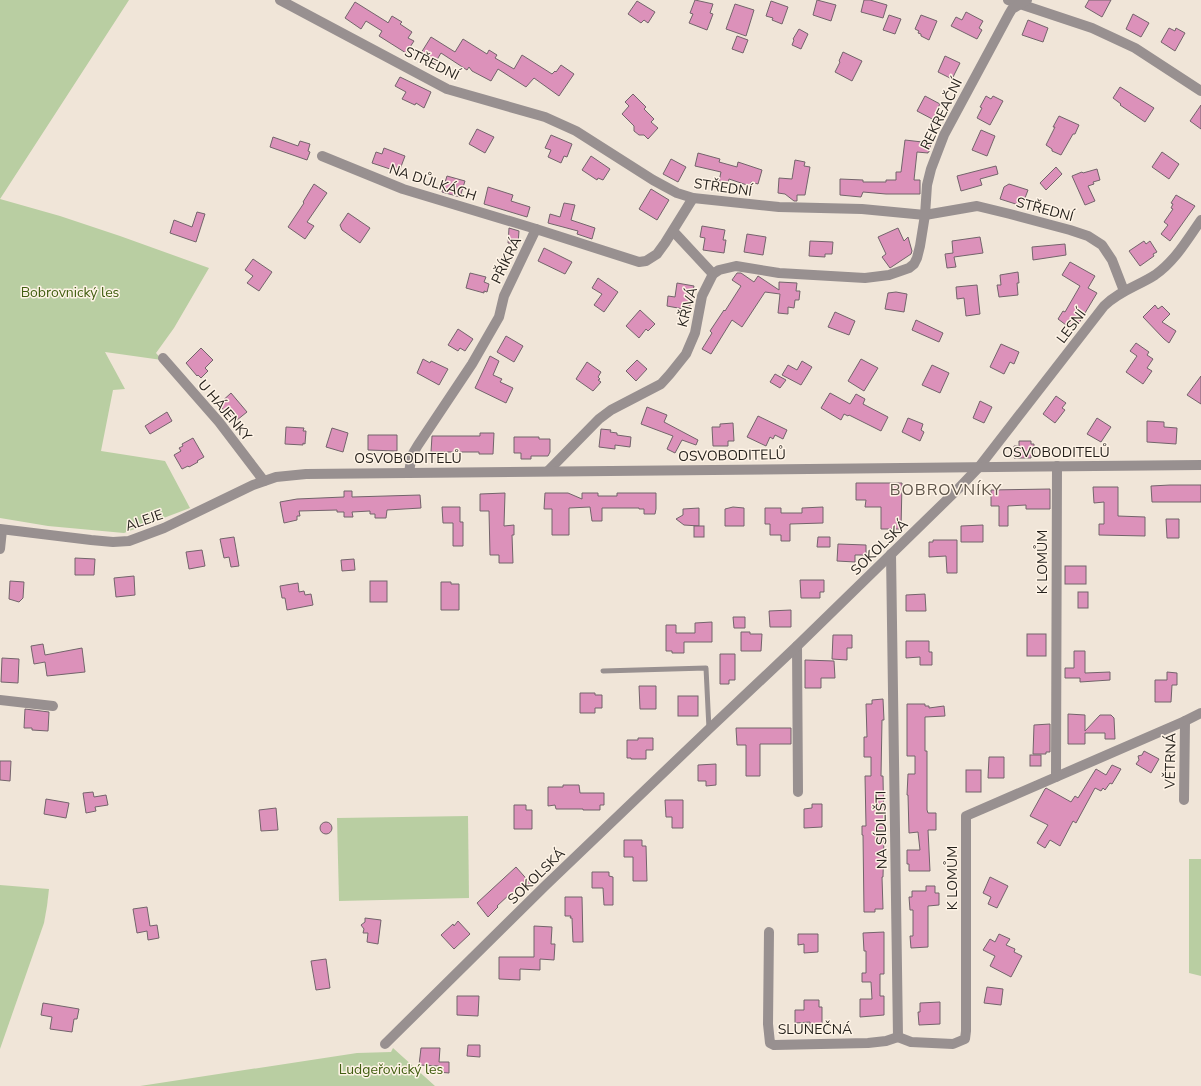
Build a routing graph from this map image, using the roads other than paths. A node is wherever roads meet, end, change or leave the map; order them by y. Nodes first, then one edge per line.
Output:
1 (280, 0) edge
2 (1008, 0) edge
3 (1024, 2) edge
4 (1201, 91) edge
5 (322, 156) dead end
6 (693, 198) junction
7 (925, 215) junction
8 (1201, 220) edge
9 (536, 229) junction
10 (673, 231) junction
11 (900, 271) joint
12 (713, 274) junction
13 (1124, 291) junction
14 (163, 358) dead end
15 (1201, 465) edge
16 (1057, 466) junction
17 (979, 467) junction
18 (548, 471) junction
19 (409, 472) junction
20 (264, 481) junction
21 (1, 529) edge
22 (0, 549) edge
23 (892, 554) junction
24 (797, 646) junction
25 (603, 671) dead end
26 (0, 700) edge
27 (52, 706) dead end
28 (1201, 713) edge
29 (1185, 721) junction
30 (708, 729) junction
31 (1056, 777) junction
32 (798, 792) dead end
33 (1184, 800) dead end
34 (769, 932) dead end
35 (898, 1037) junction
36 (385, 1044) dead end

1 - 6 street, STŘEDNÍ
2 - 3 street
3 - 4 street
3 - 7 street, REKREAČNÍ
5 - 9 street, NA DŮLKÁCH
6 - 7 street, STŘEDNÍ
6 - 10 street, PŘÍKRÁ
7 - 11 street, REKREAČNÍ
7 - 13 street, STŘEDNÍ
8 - 13 street, LESNÍ
9 - 10 street, PŘÍKRÁ
9 - 19 street, PŘÍKRÁ
10 - 12 street
11 - 12 street, KŘIVÁ
12 - 18 street, KŘIVÁ
13 - 17 street, LESNÍ
14 - 20 street, U HÁJENKY
15 - 16 street, OSVOBODITELŮ
16 - 17 street, OSVOBODITELŮ
16 - 31 street, K LOMŮM
17 - 18 street, OSVOBODITELŮ
17 - 23 street, SOKOLSKÁ
18 - 19 street, OSVOBODITELŮ
19 - 20 street, OSVOBODITELŮ
20 - 21 street, ALEJE
21 - 22 street
23 - 24 street, SOKOLSKÁ
23 - 35 street, NA SÍDLIŠTI
24 - 30 street, SOKOLSKÁ
24 - 32 street
25 - 30 lane
26 - 27 street
28 - 29 street, K LOMŮM
29 - 31 street, K LOMŮM
29 - 33 street, VĚTRNÁ
30 - 36 street, SOKOLSKÁ
31 - 35 street, K LOMŮM
34 - 35 street, SLUNEČNÁ

